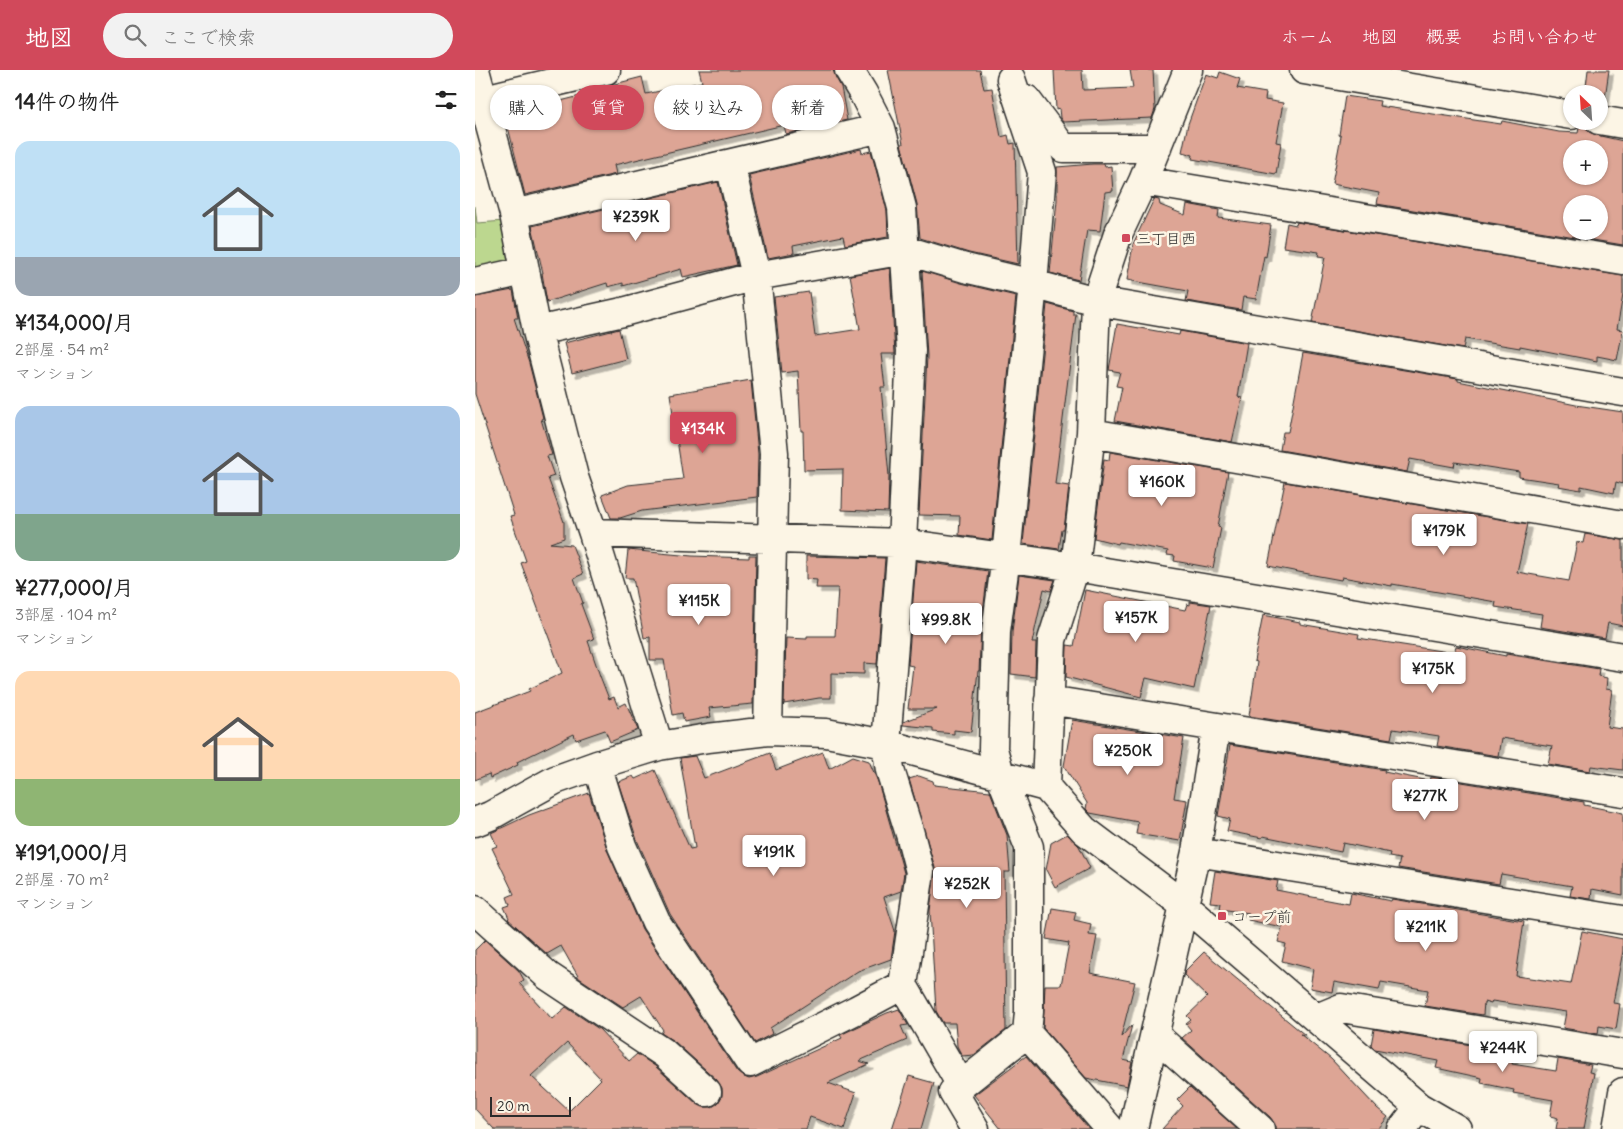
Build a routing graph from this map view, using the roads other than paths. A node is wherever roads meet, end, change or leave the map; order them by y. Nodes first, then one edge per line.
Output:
1 (475, 70) edge
2 (849, 70) edge
3 (1188, 70) edge
4 (1304, 70) edge
5 (601, 71) edge
6 (1009, 74) edge
7 (484, 99) junction
8 (1563, 114) edge
9 (1608, 122) edge
10 (1623, 124) edge
11 (881, 128) junction
12 (1157, 148) junction
13 (730, 164) junction
14 (1143, 180) junction
15 (514, 214) junction
16 (905, 250) junction
17 (1623, 261) edge
18 (524, 270) junction
19 (757, 276) junction
20 (475, 282) edge
21 (1033, 284) junction
22 (1095, 301) junction
23 (537, 331) junction
24 (1623, 392) edge
25 (1091, 434) junction
26 (1623, 525) edge
27 (593, 533) junction
28 (772, 539) junction
29 (902, 543) junction
30 (1006, 557) junction
31 (1075, 567) junction
32 (1623, 657) edge
33 (1049, 700) junction
34 (1216, 727) junction
35 (768, 731) junction
36 (886, 744) junction
37 (659, 746) junction
38 (597, 765) junction
39 (1000, 774) junction
40 (1046, 787) junction
41 (1623, 792) edge
42 (475, 822) edge
43 (1196, 852) junction
44 (1185, 906) junction
45 (475, 910) edge
46 (1623, 920) edge
47 (903, 985) junction
48 (1317, 1018) junction
49 (1027, 1033) junction
50 (1155, 1035) junction
51 (1623, 1054) edge
52 (961, 1085) junction
53 (707, 1092) dead end
54 (1623, 1092) edge
55 (1419, 1107) junction
56 (975, 1129) edge
57 (1110, 1129) edge
58 (1133, 1129) edge
59 (1260, 1129) edge
60 (1403, 1129) edge
61 (1457, 1129) edge
62 (1617, 1129) edge

1 - 7 street
2 - 11 street
3 - 12 street
4 - 8 street
5 - 7 street
6 - 12 street
6 - 21 street
7 - 15 street
9 - 10 street
11 - 13 street
11 - 16 street
12 - 14 street
13 - 15 street
13 - 19 street
14 - 17 street
14 - 22 street
15 - 18 street
16 - 19 street
16 - 21 street
16 - 29 street
18 - 20 street
18 - 23 street
19 - 23 street
19 - 28 street
21 - 22 street
21 - 30 street
22 - 24 street
22 - 25 street
23 - 27 street
25 - 26 street
25 - 31 street
27 - 28 street
27 - 37 street
28 - 29 street
28 - 35 street
29 - 30 street
29 - 36 street
30 - 31 street
30 - 39 street
31 - 32 street
31 - 33 street
33 - 34 street
33 - 40 street
34 - 41 street
34 - 43 street
35 - 36 street
35 - 37 street
36 - 39 street
36 - 47 street
37 - 38 street
38 - 42 street
38 - 47 street
39 - 40 street
39 - 49 street
40 - 44 street
43 - 44 street
43 - 46 street
44 - 48 street
44 - 50 street
45 - 53 street
47 - 52 street
48 - 51 street
48 - 55 street
49 - 52 street
49 - 57 street
50 - 58 street
50 - 59 street
52 - 56 street
54 - 62 street
55 - 60 street
55 - 61 street

